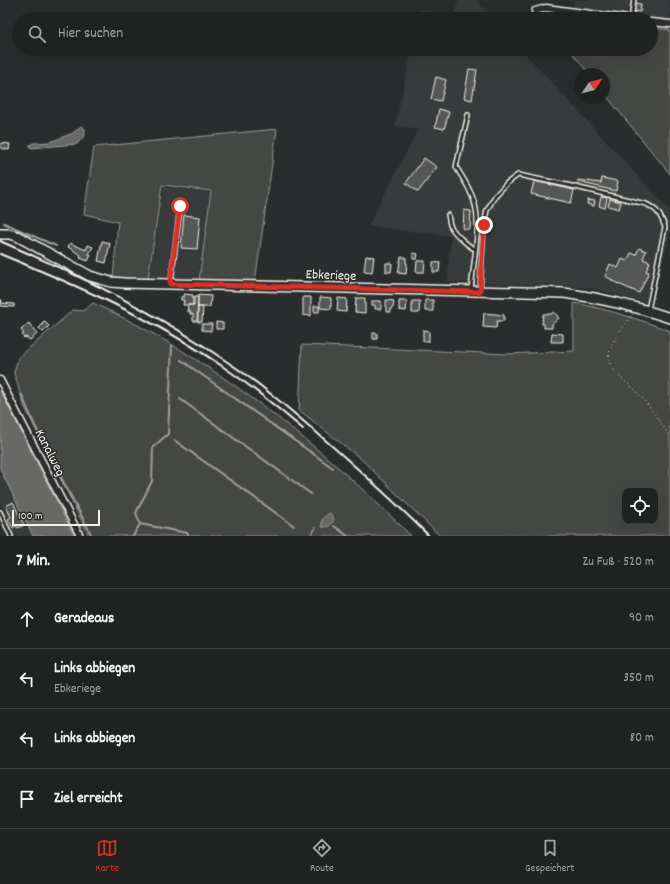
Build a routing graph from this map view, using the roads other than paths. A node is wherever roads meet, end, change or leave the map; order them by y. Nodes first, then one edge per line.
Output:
1 (634, 0) edge
2 (535, 11) dead end
3 (577, 12) edge
4 (631, 12) edge
5 (658, 23) edge
6 (670, 24) edge
7 (468, 116) dead end
8 (180, 206) dead end
9 (448, 215) dead end
10 (1, 232) edge
11 (475, 249) junction
12 (170, 284) junction
13 (475, 292) junction
14 (648, 310) junction
15 (670, 318) edge
16 (0, 380) edge
17 (0, 512) edge
18 (11, 536) edge
19 (80, 536) edge

1 - 4 lane
2 - 3 street
5 - 6 street
7 - 11 lane
8 - 12 lane
9 - 11 lane
10 - 12 street, Ebkeriege
11 - 13 lane
12 - 13 street, Ebkeriege
13 - 14 street, Ebkeriege
13 - 14 lane
14 - 15 street, Ebkeriege
16 - 19 street, Kanalweg
17 - 18 lane

